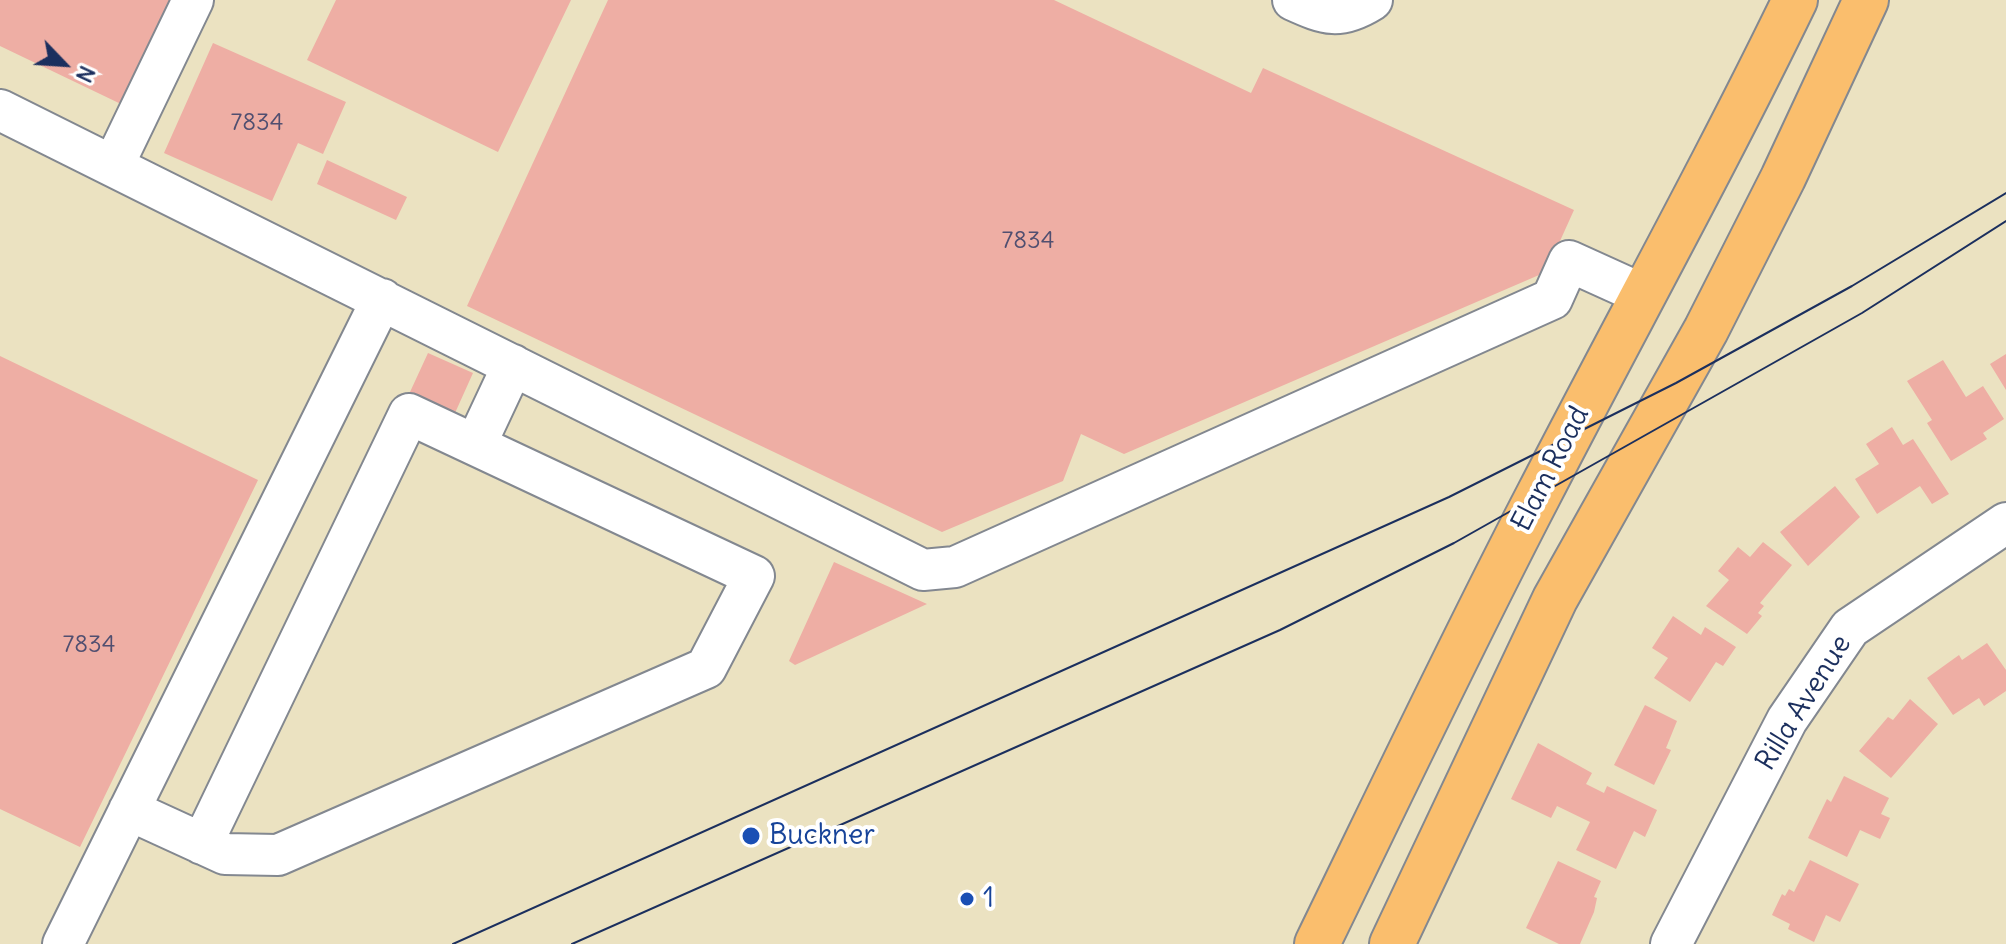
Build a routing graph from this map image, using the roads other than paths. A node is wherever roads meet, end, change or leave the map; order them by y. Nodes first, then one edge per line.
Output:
1 (193, 0) edge
2 (1293, 0) edge
3 (1372, 0) edge
4 (1795, 0) edge
5 (1866, 0) edge
6 (0, 110) edge
7 (114, 164) junction
8 (1644, 295) junction
9 (382, 299) junction
10 (513, 365) junction
11 (476, 444) junction
12 (2006, 523) edge
13 (129, 810) junction
14 (202, 844) junction
15 (63, 944) edge
16 (1317, 944) edge
17 (1392, 944) edge
18 (1671, 944) edge

1 - 7 street
2 - 3 street
4 - 8 main road, Elam Road
5 - 17 main road
6 - 7 street
7 - 9 street
8 - 10 street
8 - 16 main road, Elam Road
9 - 10 street
9 - 13 street
10 - 11 street
11 - 14 street
11 - 14 street
12 - 18 street, Rilla Avenue
13 - 14 street
13 - 15 street

